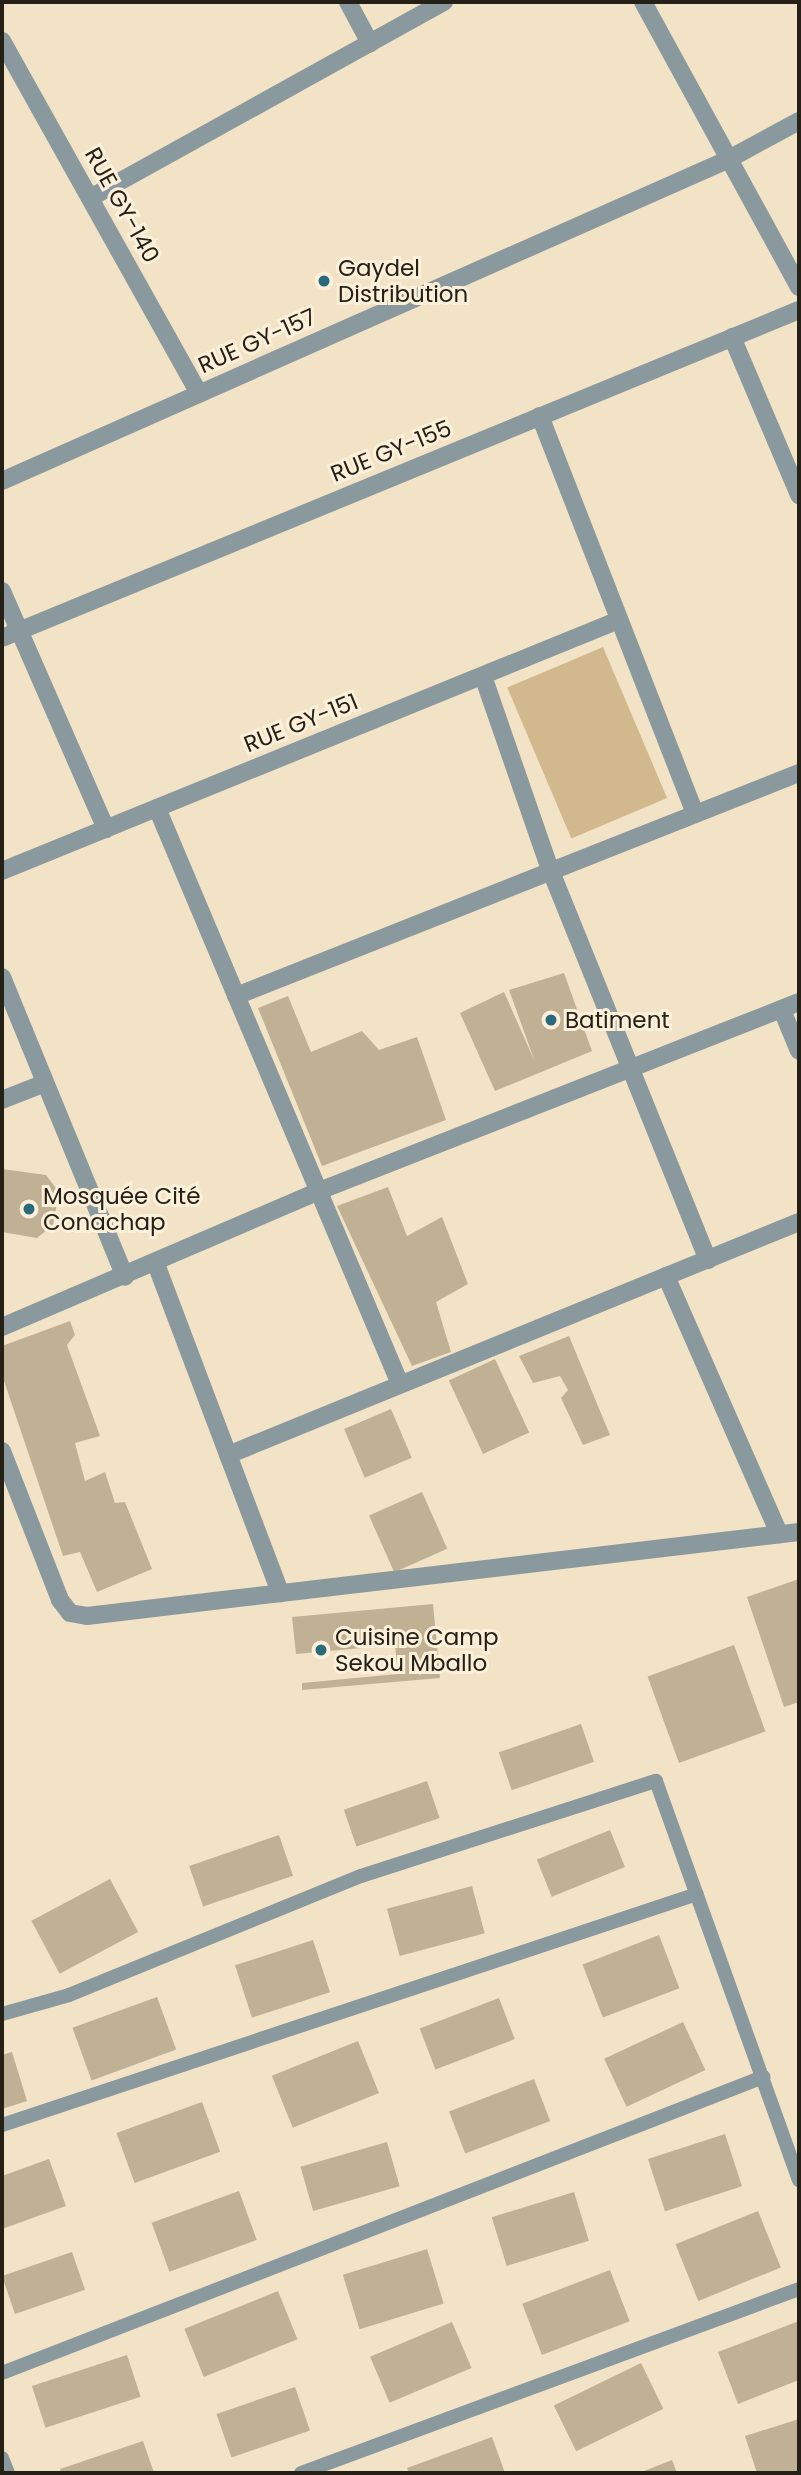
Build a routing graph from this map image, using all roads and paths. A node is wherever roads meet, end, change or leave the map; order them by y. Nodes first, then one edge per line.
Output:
1 (348, 2) edge
2 (444, 2) edge
3 (643, 2) edge
4 (2, 41) edge
5 (370, 43) junction
6 (799, 121) edge
7 (727, 160) junction
8 (90, 198) junction
9 (799, 287) edge
10 (799, 310) edge
11 (732, 337) junction
12 (199, 394) junction
13 (540, 416) junction
14 (2, 481) edge
15 (799, 495) edge
16 (2, 592) edge
17 (619, 620) junction
18 (19, 631) junction
19 (2, 638) edge
20 (483, 676) junction
21 (799, 773) edge
22 (157, 808) junction
23 (695, 814) junction
24 (106, 829) junction
25 (551, 869) junction
26 (2, 871) edge
27 (2, 977) edge
28 (236, 996) junction
29 (799, 1002) edge
30 (782, 1010) junction
31 (799, 1051) edge
32 (633, 1066) junction
33 (45, 1083) junction
34 (2, 1100) edge
35 (319, 1191) junction
36 (799, 1222) edge
37 (708, 1260) junction
38 (156, 1264) junction
39 (666, 1276) junction
40 (125, 1277) junction
41 (2, 1327) edge
42 (400, 1384) junction
43 (2, 1451) edge
44 (228, 1455) junction
45 (799, 1532) edge
46 (779, 1534) junction
47 (280, 1593) junction
48 (697, 1894) junction
49 (2, 2014) edge
50 (762, 2077) junction
51 (2, 2125) edge
52 (799, 2180) edge
53 (799, 2289) edge
54 (2, 2373) edge
55 (2, 2458) edge
56 (8, 2473) edge
57 (301, 2473) edge

1 - 5 street
2 - 5 street
3 - 7 street
4 - 8 street, RUE GY-140
5 - 8 street
6 - 7 street, RUE GY-157
7 - 9 street
7 - 12 street, RUE GY-157
8 - 12 street, RUE GY-140
10 - 11 street, RUE GY-155
11 - 13 street, RUE GY-155
11 - 15 street
12 - 14 street, RUE GY-157
13 - 17 street
13 - 18 street, RUE GY-155
16 - 18 street
17 - 20 street, RUE GY-151
17 - 23 street
18 - 19 street, RUE GY-155
18 - 24 street
20 - 22 street, RUE GY-151
20 - 25 street
21 - 23 street
22 - 24 street, RUE GY-151
22 - 28 street
23 - 25 street
24 - 26 street, RUE GY-151
25 - 28 street
25 - 32 street
27 - 33 street
28 - 35 street
29 - 30 street
30 - 31 street
30 - 32 street
32 - 35 street
32 - 37 street
33 - 34 street
33 - 40 street
35 - 38 street
35 - 42 street
36 - 37 street
37 - 39 street
38 - 40 street
38 - 44 street
39 - 42 street
39 - 46 street
40 - 41 street
42 - 44 street
43 - 47 street
44 - 47 street
45 - 46 street
46 - 47 street
48 - 49 lane
48 - 50 lane
48 - 51 lane
50 - 52 lane
50 - 54 lane
53 - 57 lane
55 - 56 lane

